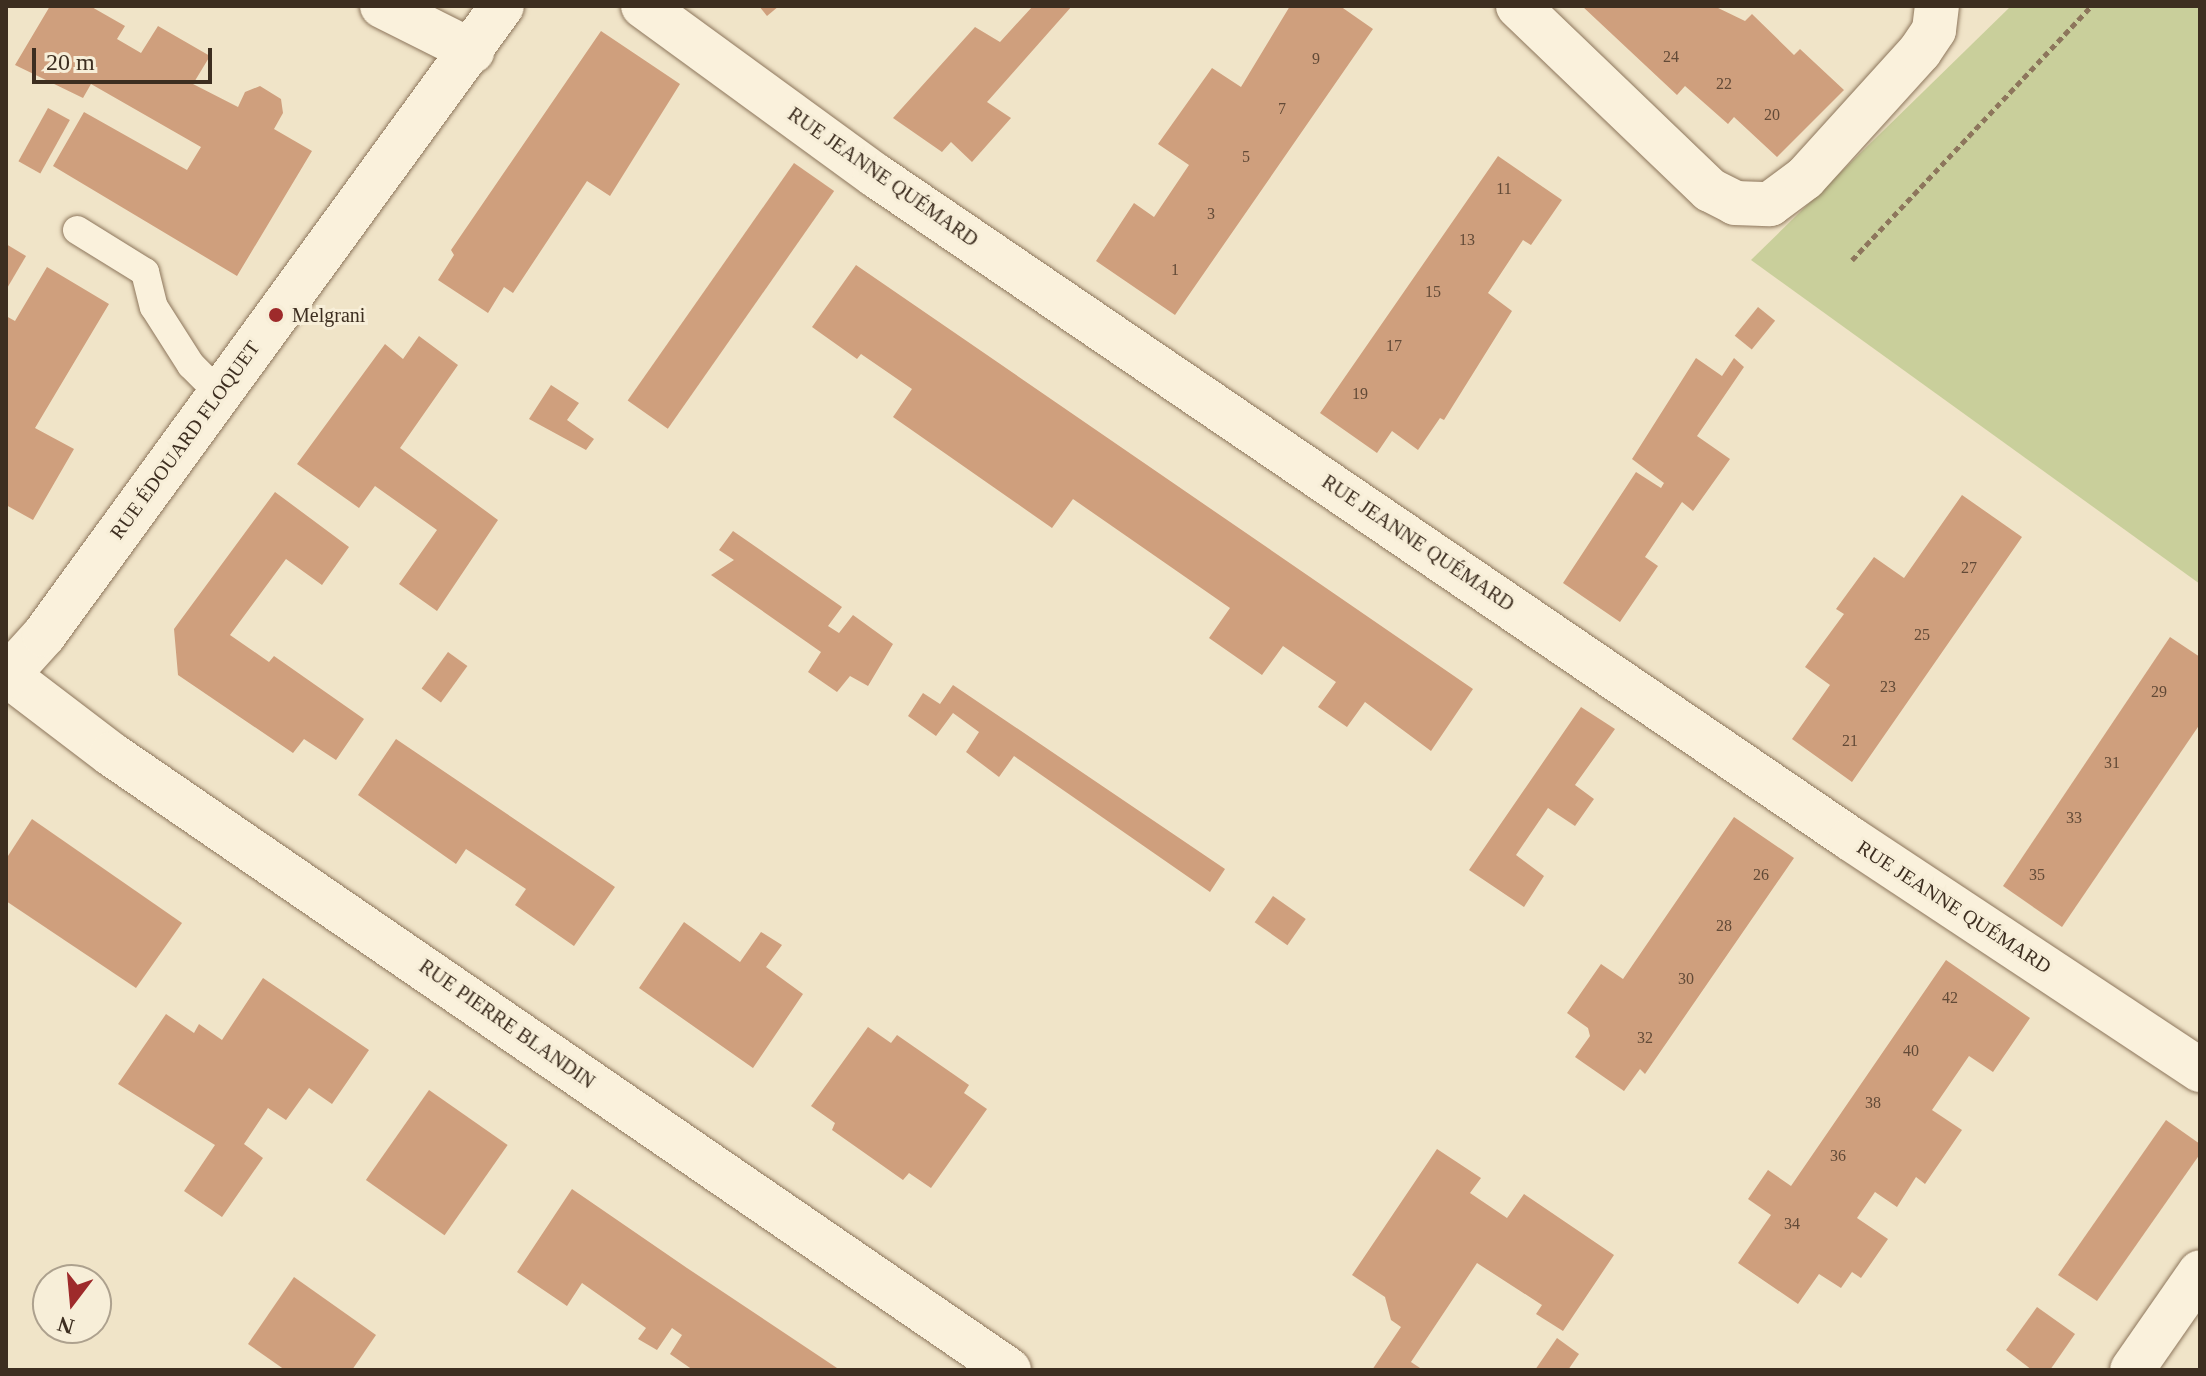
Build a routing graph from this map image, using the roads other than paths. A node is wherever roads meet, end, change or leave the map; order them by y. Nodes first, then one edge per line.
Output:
1 (382, 6) edge
2 (502, 6) edge
3 (643, 6) edge
4 (1518, 6) edge
5 (1937, 6) edge
6 (472, 51) junction
7 (77, 230) dead end
8 (219, 393) junction
9 (6, 675) edge
10 (2200, 1070) edge
11 (2200, 1272) edge
12 (1009, 1370) edge
13 (2132, 1370) edge

1 - 6 street
2 - 6 street, RUE ÉDOUARD FLOQUET
3 - 10 street, RUE JEANNE QUÉMARD
4 - 5 street
6 - 8 street, RUE ÉDOUARD FLOQUET
7 - 8 lane
8 - 9 street, RUE ÉDOUARD FLOQUET
9 - 12 street, RUE PIERRE BLANDIN
11 - 13 street

